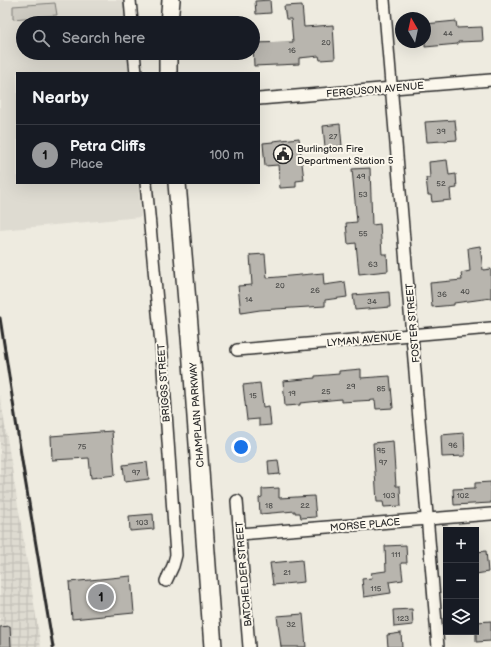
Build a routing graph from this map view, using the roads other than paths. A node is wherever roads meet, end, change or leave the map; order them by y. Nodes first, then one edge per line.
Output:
1 (130, 0) edge
2 (172, 0) edge
3 (384, 0) edge
4 (131, 16) edge
5 (170, 16) edge
6 (135, 60) edge
7 (168, 60) edge
8 (136, 72) edge
9 (168, 72) edge
10 (491, 80) edge
11 (392, 88) junction
12 (260, 99) edge
13 (146, 184) edge
14 (177, 184) edge
15 (491, 328) edge
16 (413, 335) junction
17 (237, 350) dead end
18 (236, 501) dead end
19 (491, 514) edge
20 (428, 519) junction
21 (240, 534) junction
22 (166, 581) dead end
23 (213, 647) edge
24 (249, 647) edge
25 (438, 647) edge

1 - 4 street
2 - 5 main road
3 - 11 street, FOSTER STREET
6 - 8 street
7 - 9 main road
10 - 11 street, FERGUSON AVENUE
11 - 12 street, FERGUSON AVENUE
11 - 16 street, FOSTER STREET
13 - 22 street, BRIGGS STREET
14 - 23 main road, CHAMPLAIN PARKWAY
15 - 16 street, LYMAN AVENUE
16 - 17 street, LYMAN AVENUE
16 - 20 street, FOSTER STREET
18 - 21 street, BATCHELDER STREET
19 - 20 street, MORSE PLACE
20 - 21 street, MORSE PLACE
20 - 25 street, FOSTER STREET
21 - 24 street, BATCHELDER STREET

